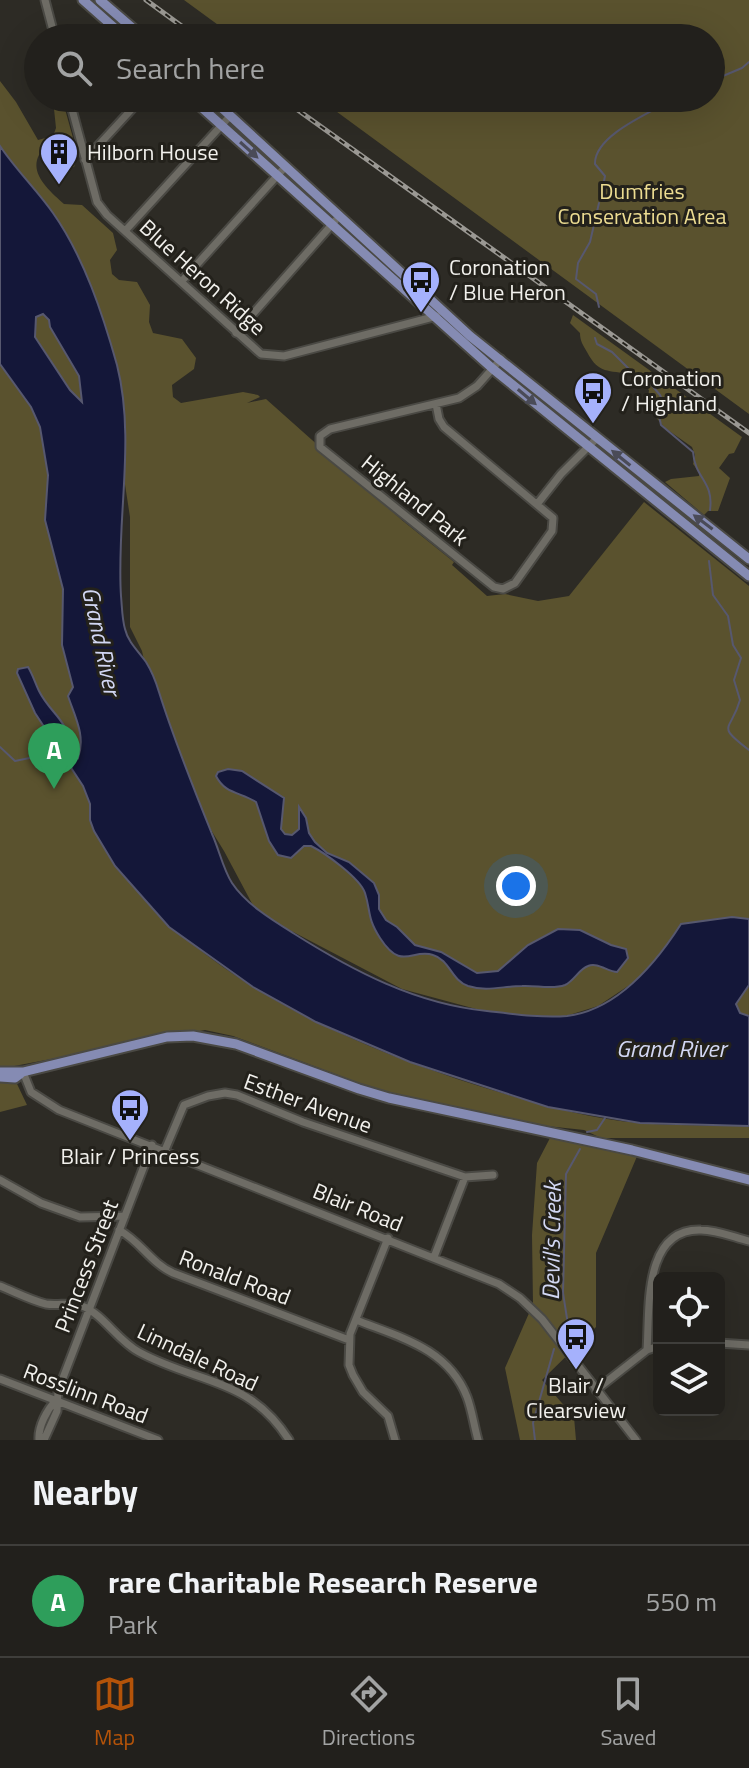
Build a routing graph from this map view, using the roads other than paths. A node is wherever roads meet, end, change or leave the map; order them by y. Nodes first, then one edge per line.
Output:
1 (45, 0) edge
2 (83, 0) edge
3 (101, 6) edge
4 (51, 24) edge
5 (115, 24) edge
6 (125, 24) edge
7 (73, 112) edge
8 (129, 112) edge
9 (207, 112) edge
10 (226, 112) edge
11 (230, 116) junction
12 (221, 125) junction
13 (85, 160) junction
14 (286, 166) junction
15 (277, 176) junction
16 (341, 216) junction
17 (332, 224) junction
18 (125, 231) junction
19 (378, 249) junction
20 (370, 259) junction
21 (182, 281) junction
22 (443, 310) junction
23 (434, 318) junction
24 (236, 333) junction
25 (501, 359) junction
26 (493, 369) junction
27 (436, 404) junction
28 (597, 438) junction
29 (588, 448) junction
30 (538, 503) junction
31 (682, 506) junction
32 (674, 516) junction
33 (749, 559) edge
34 (749, 576) edge
35 (23, 1072) junction
36 (0, 1075) edge
37 (152, 1145) junction
38 (165, 1150) junction
39 (493, 1175) dead end
40 (465, 1177) junction
41 (0, 1180) edge
42 (749, 1180) edge
43 (125, 1216) junction
44 (119, 1230) junction
45 (388, 1238) junction
46 (749, 1241) edge
47 (434, 1257) junction
48 (0, 1286) edge
49 (89, 1310) junction
50 (356, 1320) junction
51 (649, 1327) junction
52 (653, 1329) edge
53 (349, 1340) junction
54 (725, 1343) edge
55 (749, 1345) edge
56 (653, 1348) edge
57 (647, 1350) junction
58 (0, 1379) edge
59 (596, 1390) junction
60 (56, 1400) junction
61 (42, 1440) edge
62 (158, 1440) edge
63 (289, 1440) edge
64 (395, 1440) edge
65 (478, 1440) edge
66 (636, 1440) edge

1 - 4 street
2 - 3 main road
3 - 5 main road
3 - 6 main road
7 - 13 street, Blue Heron Ridge
8 - 13 street
9 - 12 main road
10 - 11 main road
11 - 12 street
11 - 14 main road
12 -> 15 main road
12 - 18 street
13 - 18 street, Blue Heron Ridge
14 - 15 street
14 - 16 main road
15 - 17 main road
15 - 21 street
16 - 17 street
16 - 19 main road
17 - 20 main road
17 - 24 street
18 - 21 street, Blue Heron Ridge
19 - 20 main road
19 - 22 main road
20 - 23 main road
21 - 24 street, Blue Heron Ridge
22 - 23 street, Blue Heron Ridge
22 - 25 main road
23 - 24 street, Blue Heron Ridge
23 - 26 main road
25 - 26 street, Highland Park
25 - 28 main road
26 - 27 street, Highland Park
26 -> 29 main road
27 - 30 street
27 - 30 street, Highland Park
28 - 29 street
31 -> 28 main road
29 - 30 street
29 - 32 main road
31 - 32 main road
33 -> 31 main road
32 - 34 main road
35 - 36 main road
35 - 37 street, Blair Road
35 - 42 main road
37 - 38 street, Blair Road
37 - 43 street, Princess Street
38 - 40 street, Esther Avenue
38 - 45 street, Blair Road
39 - 40 street, Esther Avenue
40 - 47 street
41 - 43 street
43 - 44 street, Princess Street
44 - 49 street, Princess Street
44 - 53 street, Ronald Road
45 - 47 street, Blair Road
45 - 50 street
46 - 51 street
47 - 59 street, Blair Road
48 - 49 street
49 - 60 street, Princess Street
49 - 63 street, Linndale Road
50 - 53 street
50 - 65 street
51 - 52 street
51 - 57 street
53 - 64 street
54 - 55 street
56 - 57 street
57 - 59 street
58 - 60 street, Rosslinn Road
59 - 66 street, Blair Road
60 - 61 street, Princess Street
60 - 62 street, Rosslinn Road

